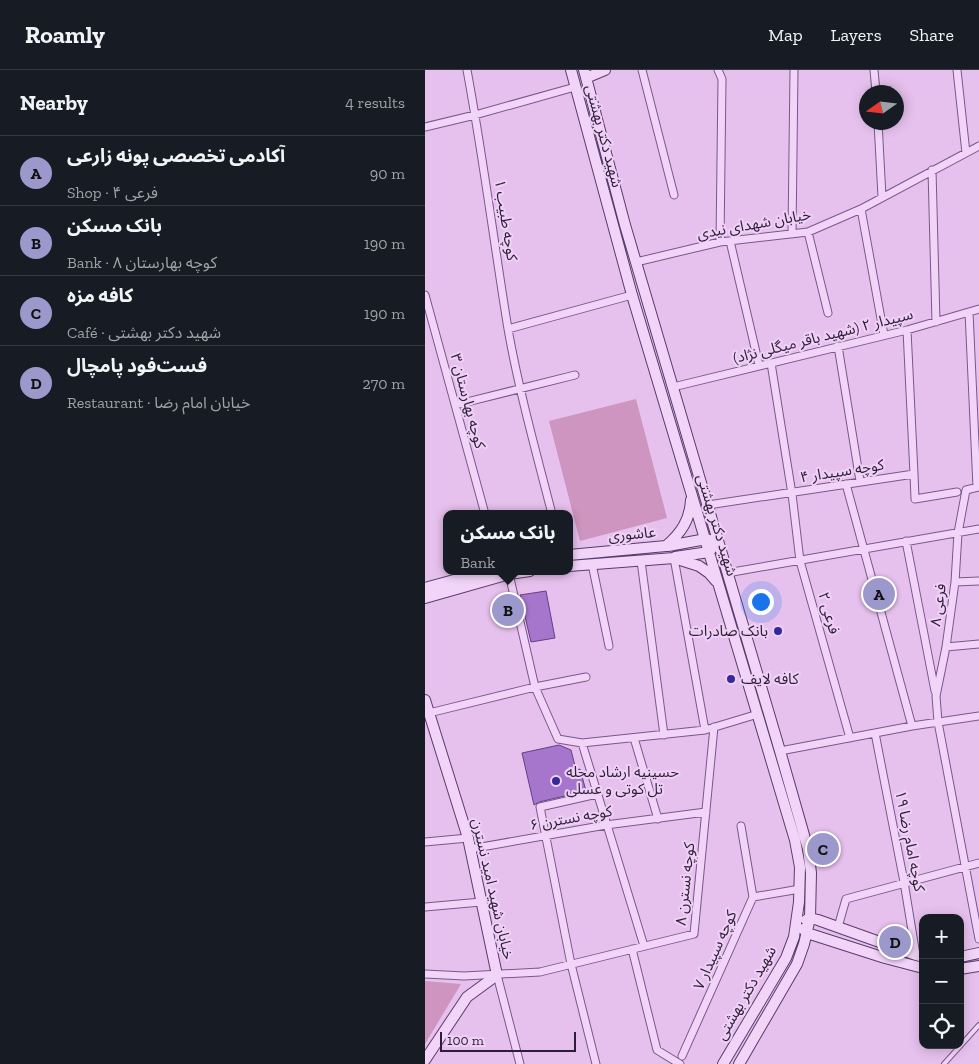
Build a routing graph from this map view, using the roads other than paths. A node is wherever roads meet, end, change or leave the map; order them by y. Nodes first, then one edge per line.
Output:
1 (467, 70) edge
2 (571, 70) edge
3 (605, 70) edge
4 (642, 70) edge
5 (718, 70) edge
6 (794, 70) edge
7 (874, 70) edge
8 (957, 70) edge
9 (585, 74) edge
10 (875, 85) edge
11 (575, 86) junction
12 (475, 115) junction
13 (425, 127) edge
14 (878, 130) edge
15 (979, 148) edge
16 (966, 152) junction
17 (932, 170) junction
18 (675, 195) dead end
19 (882, 197) junction
20 (861, 209) junction
21 (808, 232) junction
22 (792, 234) junction
23 (731, 241) junction
24 (721, 242) junction
25 (636, 262) junction
26 (425, 296) edge
27 (632, 296) junction
28 (979, 309) edge
29 (969, 312) junction
30 (827, 313) dead end
31 (936, 322) junction
32 (508, 329) junction
33 (907, 330) junction
34 (884, 335) junction
35 (838, 346) junction
36 (771, 363) junction
37 (759, 365) junction
38 (575, 375) dead end
39 (673, 387) junction
40 (520, 388) junction
41 (455, 404) junction
42 (914, 474) junction
43 (860, 481) junction
44 (846, 484) junction
45 (978, 487) edge
46 (957, 492) dead end
47 (692, 494) junction
48 (792, 494) junction
49 (708, 505) junction
50 (484, 510) edge
51 (551, 510) edge
52 (979, 529) edge
53 (959, 533) junction
54 (705, 539) junction
55 (906, 541) junction
56 (718, 542) junction
57 (661, 547) junction
58 (863, 549) junction
59 (709, 552) junction
60 (573, 555) edge
61 (674, 558) junction
62 (658, 560) junction
63 (641, 561) junction
64 (800, 561) junction
65 (592, 564) junction
66 (573, 566) edge
67 (727, 573) junction
68 (472, 575) edge
69 (506, 575) edge
70 (509, 575) edge
71 (979, 581) edge
72 (955, 582) junction
73 (719, 584) junction
74 (425, 588) edge
75 (425, 598) edge
76 (979, 644) edge
77 (609, 646) dead end
78 (946, 647) junction
79 (586, 678) dead end
80 (535, 687) junction
81 (936, 696) junction
82 (425, 700) edge
83 (429, 713) junction
84 (758, 714) junction
85 (979, 716) edge
86 (938, 722) junction
87 (912, 726) junction
88 (714, 727) junction
89 (705, 730) junction
90 (875, 733) junction
91 (664, 735) junction
92 (634, 738) junction
93 (850, 738) junction
94 (582, 743) junction
95 (780, 752) junction
96 (597, 794) junction
97 (707, 812) junction
98 (658, 819) junction
99 (606, 826) junction
100 (741, 826) dead end
101 (545, 837) junction
102 (425, 842) edge
103 (469, 843) junction
104 (979, 863) edge
105 (965, 868) junction
106 (904, 882) junction
107 (800, 889) junction
108 (753, 897) junction
109 (481, 902) junction
110 (425, 907) edge
111 (810, 918) junction
112 (797, 923) junction
113 (838, 927) junction
114 (807, 933) junction
115 (979, 939) edge
116 (889, 945) junction
117 (644, 946) junction
118 (632, 949) junction
119 (979, 953) edge
120 (919, 956) edge
121 (964, 956) edge
122 (885, 958) junction
123 (571, 964) junction
124 (979, 966) edge
125 (919, 967) edge
126 (964, 968) edge
127 (425, 974) edge
128 (497, 975) junction
129 (979, 1025) edge
130 (425, 1060) edge
131 (681, 1060) edge
132 (520, 1064) edge
133 (596, 1064) edge
134 (723, 1064) edge
135 (739, 1064) edge
136 (944, 1064) edge

1 - 12 street, کوچه طبیب ۱
2 - 11 main road, شهید دکتر بهشتی
3 - 9 main road
4 - 18 street
5 - 24 street
6 - 22 street
7 - 10 street
8 - 16 street
9 - 25 main road, شهید دکتر بهشتی
11 - 12 street
11 - 27 main road, شهید دکتر بهشتی
12 - 13 street
12 - 32 street, کوچه طبیب ۱
14 - 19 street
15 - 16 street, خیابان شهدای نیدی
16 - 17 street, خیابان شهدای نیدی
17 - 19 street, خیابان شهدای نیدی
17 - 31 street
19 - 20 street, خیابان شهدای نیدی
20 - 21 street, خیابان شهدای نیدی
20 - 34 street
21 - 22 street, خیابان شهدای نیدی
21 - 30 street
22 - 23 street, خیابان شهدای نیدی
23 - 24 street, خیابان شهدای نیدی
23 - 37 street
24 - 25 street, خیابان شهدای نیدی
25 - 39 main road, شهید دکتر بهشتی
26 - 41 street, کوچه بهارستان ۳
27 - 32 street
27 - 47 main road, شهید دکتر بهشتی
28 - 29 street, سپیدار ۲ (شهید باقر میگلی نژاد)
29 - 31 street, سپیدار ۲ (شهید باقر میگلی نژاد)
29 - 45 street
31 - 33 street, سپیدار ۲ (شهید باقر میگلی نژاد)
32 - 40 street, کوچه طبیب ۱
33 - 34 street, سپیدار ۲ (شهید باقر میگلی نژاد)
33 - 42 street
34 - 35 street, سپیدار ۲ (شهید باقر میگلی نژاد)
35 - 36 street, سپیدار ۲ (شهید باقر میگلی نژاد)
35 - 43 street
36 - 37 street, سپیدار ۲ (شهید باقر میگلی نژاد)
36 - 48 street, فرعی ۲
37 - 39 street, سپیدار ۲ (شهید باقر میگلی نژاد)
38 - 40 street
39 - 49 main road, شهید دکتر بهشتی
40 - 41 street
40 - 51 street, کوچه طبیب ۱
41 - 50 street, کوچه بهارستان ۳
42 - 43 street, کوچه سپیدار ۴
42 - 46 street
43 - 44 street, کوچه سپیدار ۴
44 - 48 street, کوچه سپیدار ۴
44 - 58 street
45 - 53 street, فرعی ۸
47 - 54 main road, شهید دکتر بهشتی
47 - 57 main road, عاشوری
48 - 49 street, کوچه سپیدار ۴
48 - 64 street, فرعی ۲
49 - 56 main road, شهید دکتر بهشتی
52 - 53 street
53 - 55 street
53 - 72 street, فرعی ۸
54 - 56 main road
54 - 57 main road
54 - 59 main road, شهید دکتر بهشتی
55 - 58 street
55 - 81 street
56 - 59 main road
56 - 67 main road, شهید دکتر بهشتی
57 - 60 main road, عاشوری
57 - 62 main road
58 - 64 street
58 - 87 street
59 - 61 main road
59 - 73 main road, شهید دکتر بهشتی
61 - 62 main road, عاشوری
61 - 73 main road, عاشوری
61 - 89 street
62 - 63 main road, عاشوری
63 - 65 main road, عاشوری
63 - 91 street
64 - 67 street
64 - 93 street, فرعی ۲
65 - 66 main road, عاشوری
65 - 77 street
67 - 95 main road, شهید دکتر بهشتی
68 - 74 main road
69 - 75 main road
70 - 80 street
71 - 72 street
72 - 78 street, فرعی ۸
73 - 84 main road, شهید دکتر بهشتی
76 - 78 street
78 - 81 street, فرعی ۸
79 - 80 street
80 - 83 street
80 - 94 street
81 - 86 street, فرعی ۸
82 - 83 main road, خیابان شهید امید نسترن
83 - 103 main road, خیابان شهید امید نسترن
84 - 88 street
84 - 107 main road, شهید دکتر بهشتی
85 - 86 street
86 - 87 street
86 - 105 street, فرعی ۸
87 - 90 street
88 - 89 street
88 - 97 street, کوچه نسترن ۸
89 - 91 street
90 - 93 street
90 - 106 street, کوچه امام رضا ۱۹
91 - 92 street
92 - 94 street
92 - 98 street
93 - 95 street
94 - 96 street
95 - 111 main road, شهید دکتر بهشتی
96 - 99 street
96 - 101 street
97 - 98 street, کوچه نسترن ۶
97 - 117 street, کوچه نسترن ۸
98 - 99 street, کوچه نسترن ۶
99 - 101 street, کوچه نسترن ۶
99 - 117 street
100 - 108 street
101 - 103 street, کوچه نسترن ۶
101 - 123 street
102 - 103 street, کوچه نسترن ۶
103 - 109 main road, خیابان شهید امید نسترن
104 - 105 street
105 - 106 street
105 - 115 street, فرعی ۸
106 - 113 street
106 - 120 street, کوچه امام رضا ۱۹
107 - 108 street, کوچه سپیدار ۷
107 - 112 main road, شهید دکتر بهشتی
108 - 131 street, کوچه سپیدار ۷
109 - 110 street
109 - 128 main road, خیابان شهید امید نسترن
111 - 112 main road
111 - 113 main road
111 - 114 main road, شهید دکتر بهشتی
112 - 114 main road
112 - 134 main road, شهید دکتر بهشتی
113 - 116 main road
114 - 122 main road
114 - 135 main road, شهید دکتر بهشتی
116 - 120 main road
116 - 122 main road
117 - 118 street, کوچه نسترن ۸
118 - 123 street, کوچه نسترن ۸
118 - 131 street
119 - 121 main road
122 - 125 main road
123 - 128 street, کوچه نسترن ۸
123 - 133 street
124 - 126 main road
127 - 128 street, کوچه نسترن ۸
128 - 130 main road, خیابان شهید امید نسترن
128 - 132 street
129 - 136 lane

